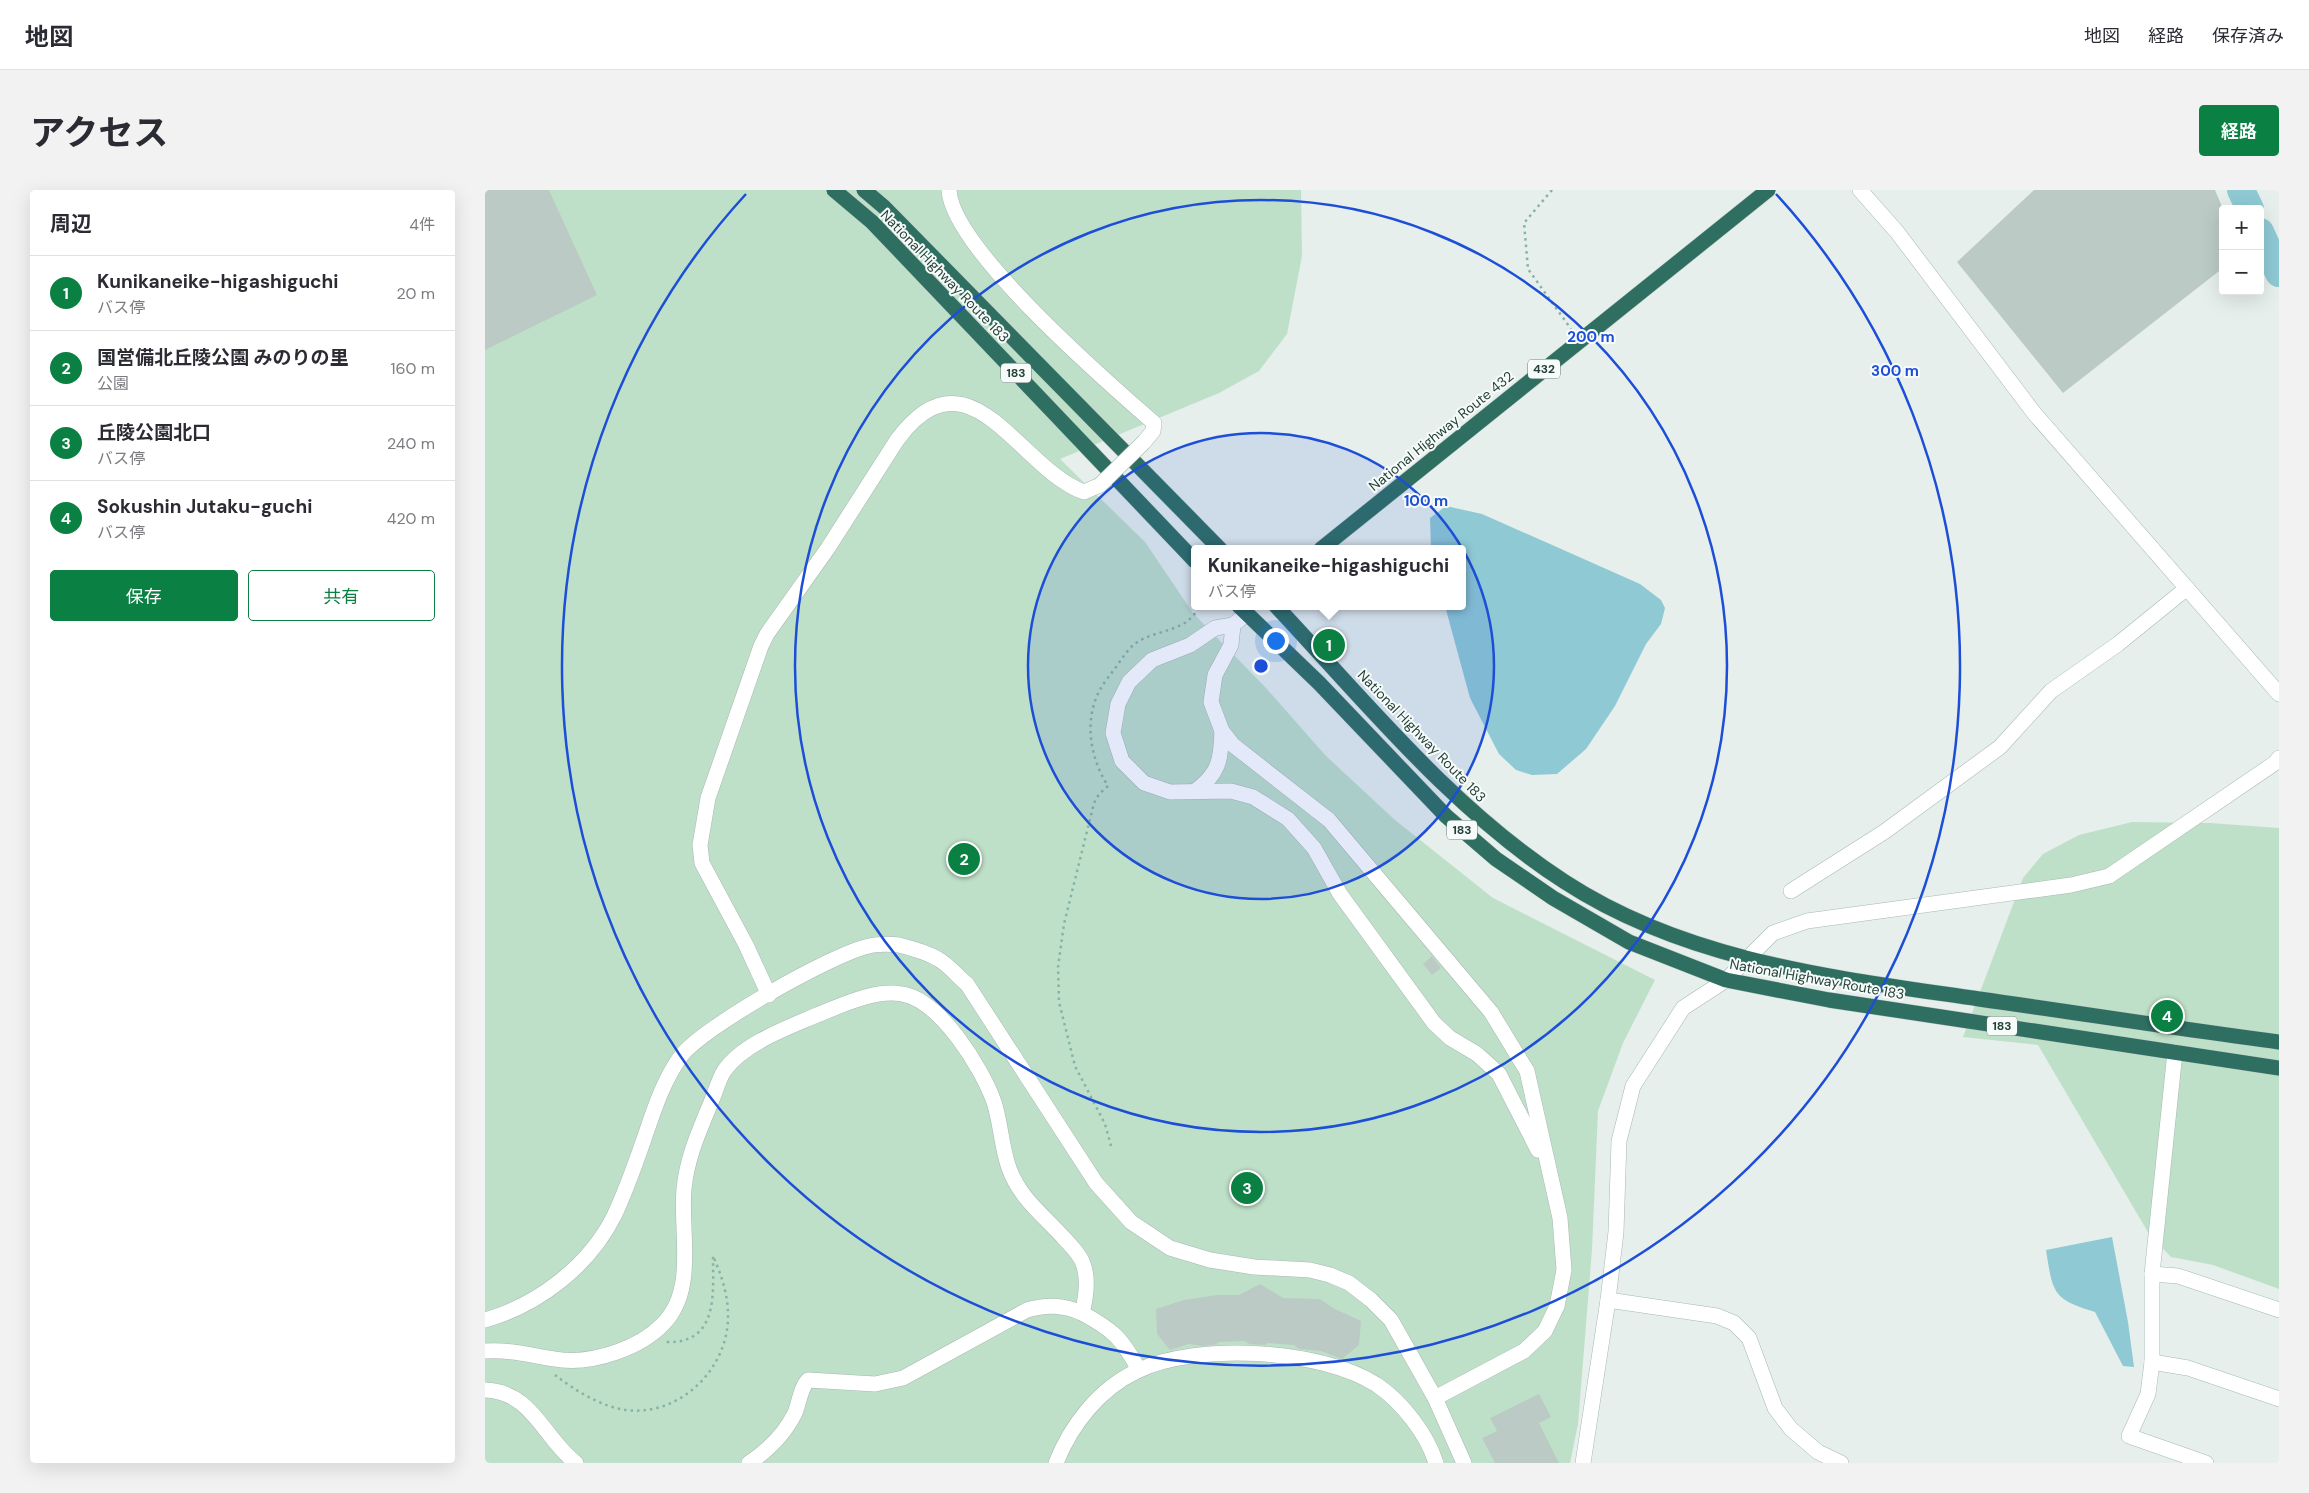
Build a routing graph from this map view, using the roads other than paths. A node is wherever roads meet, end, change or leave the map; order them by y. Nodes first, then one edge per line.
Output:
1 (834, 190) edge
2 (864, 190) edge
3 (949, 190) edge
4 (1768, 190) edge
5 (1860, 190) edge
6 (1217, 545) edge
7 (1326, 545) edge
8 (1191, 557) edge
9 (2187, 588) junction
10 (1245, 610) edge
11 (1247, 610) edge
12 (1281, 610) edge
13 (1233, 625) junction
14 (2279, 694) edge
15 (1222, 731) junction
16 (2279, 758) edge
17 (1195, 791) junction
18 (1791, 891) dead end
19 (1745, 960) junction
20 (1726, 980) junction
21 (769, 995) junction
22 (2279, 1042) edge
23 (2175, 1052) junction
24 (2279, 1068) edge
25 (1547, 1167) junction
26 (2152, 1274) junction
27 (1609, 1300) junction
28 (2279, 1310) edge
29 (1082, 1313) junction
30 (485, 1320) edge
31 (485, 1351) edge
32 (2152, 1362) junction
33 (1139, 1370) junction
34 (485, 1390) edge
35 (1435, 1398) junction
36 (2279, 1399) edge
37 (576, 1463) edge
38 (749, 1463) edge
39 (1056, 1463) edge
40 (1436, 1463) edge
41 (1464, 1463) edge
42 (1583, 1463) edge
43 (1841, 1463) edge
44 (2206, 1463) edge

1 - 8 highway, National Highway Route 183 / 183
2 - 6 highway, National Highway Route 183 / 183
3 - 21 street, bridge
4 - 7 highway, National Highway Route 432 / 432
5 - 9 street
9 - 14 street
9 - 18 street
10 - 13 street
11 - 20 highway, National Highway Route 183 / 183
12 - 19 highway, National Highway Route 183 / 183
13 - 15 street
13 - 17 street
15 - 17 street
15 - 25 street
16 - 19 street
17 - 25 street
19 - 20 street
19 - 22 highway, National Highway Route 183 / 183
20 - 23 highway, National Highway Route 183 / 183
20 - 27 street
21 - 30 street
21 - 35 street
23 - 24 highway, National Highway Route 183 / 183
23 - 26 street
25 - 35 street
26 - 28 street
26 - 32 street
27 - 42 street
27 - 43 street
29 - 31 street
29 - 33 street
29 - 38 street
32 - 36 street
32 - 44 street
33 - 39 street
33 - 40 street
34 - 37 street
35 - 41 street

